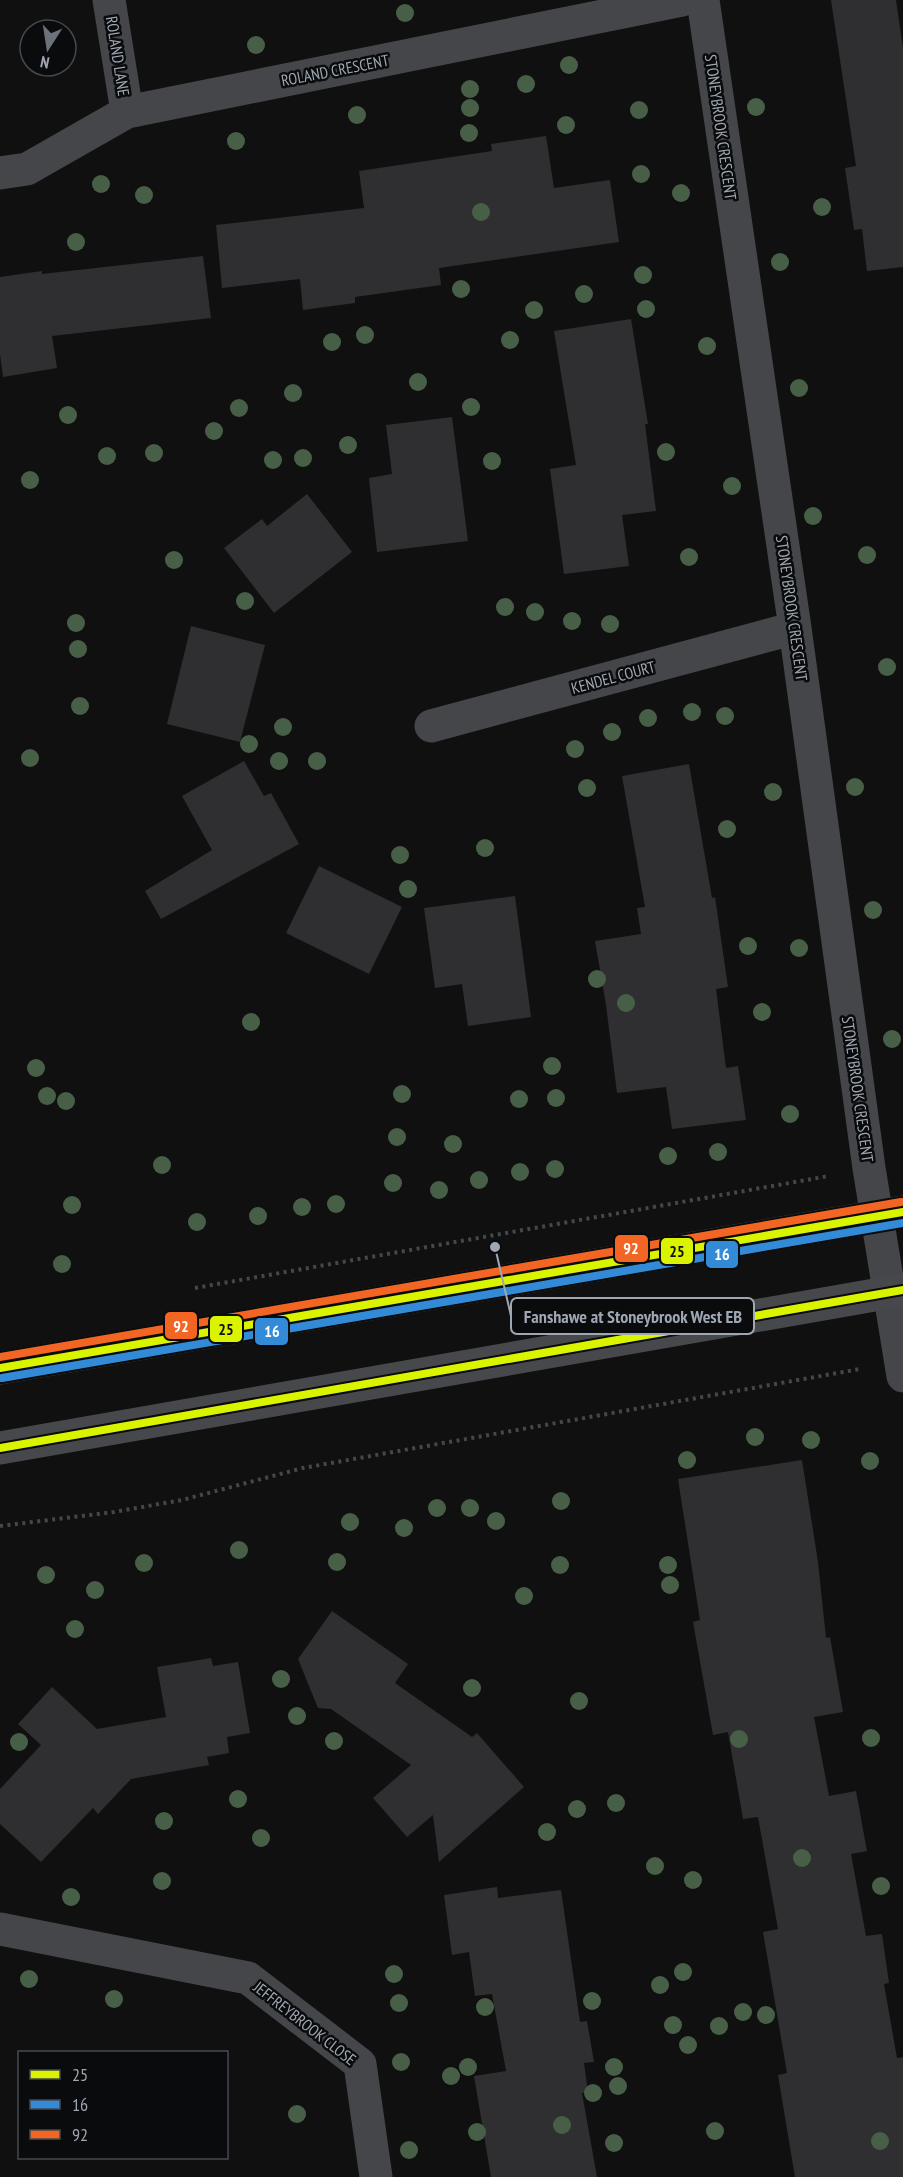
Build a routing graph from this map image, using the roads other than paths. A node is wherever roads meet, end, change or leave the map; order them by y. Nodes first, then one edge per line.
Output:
1 (109, 0) edge
2 (682, 0) edge
3 (703, 0) edge
4 (127, 112) junction
5 (0, 172) edge
6 (795, 628) junction
7 (432, 726) dead end
8 (890, 1214) edge
9 (897, 1291) edge
10 (0, 1368) edge
11 (903, 1376) edge
12 (0, 1448) edge
13 (0, 1929) edge
14 (376, 2177) edge

1 - 4 street, ROLAND LANE
2 - 4 street, ROLAND CRESCENT
3 - 6 street, STONEYBROOK CRESCENT
4 - 5 street, ROLAND CRESCENT
6 - 7 street, KENDEL COURT
6 - 8 street, STONEYBROOK CRESCENT
8 - 9 street, STONEYBROOK CRESCENT
8 - 10 main road
9 - 11 street, STONEYBROOK CRESCENT
9 - 12 main road
13 - 14 street, JEFFREYBROOK CLOSE

